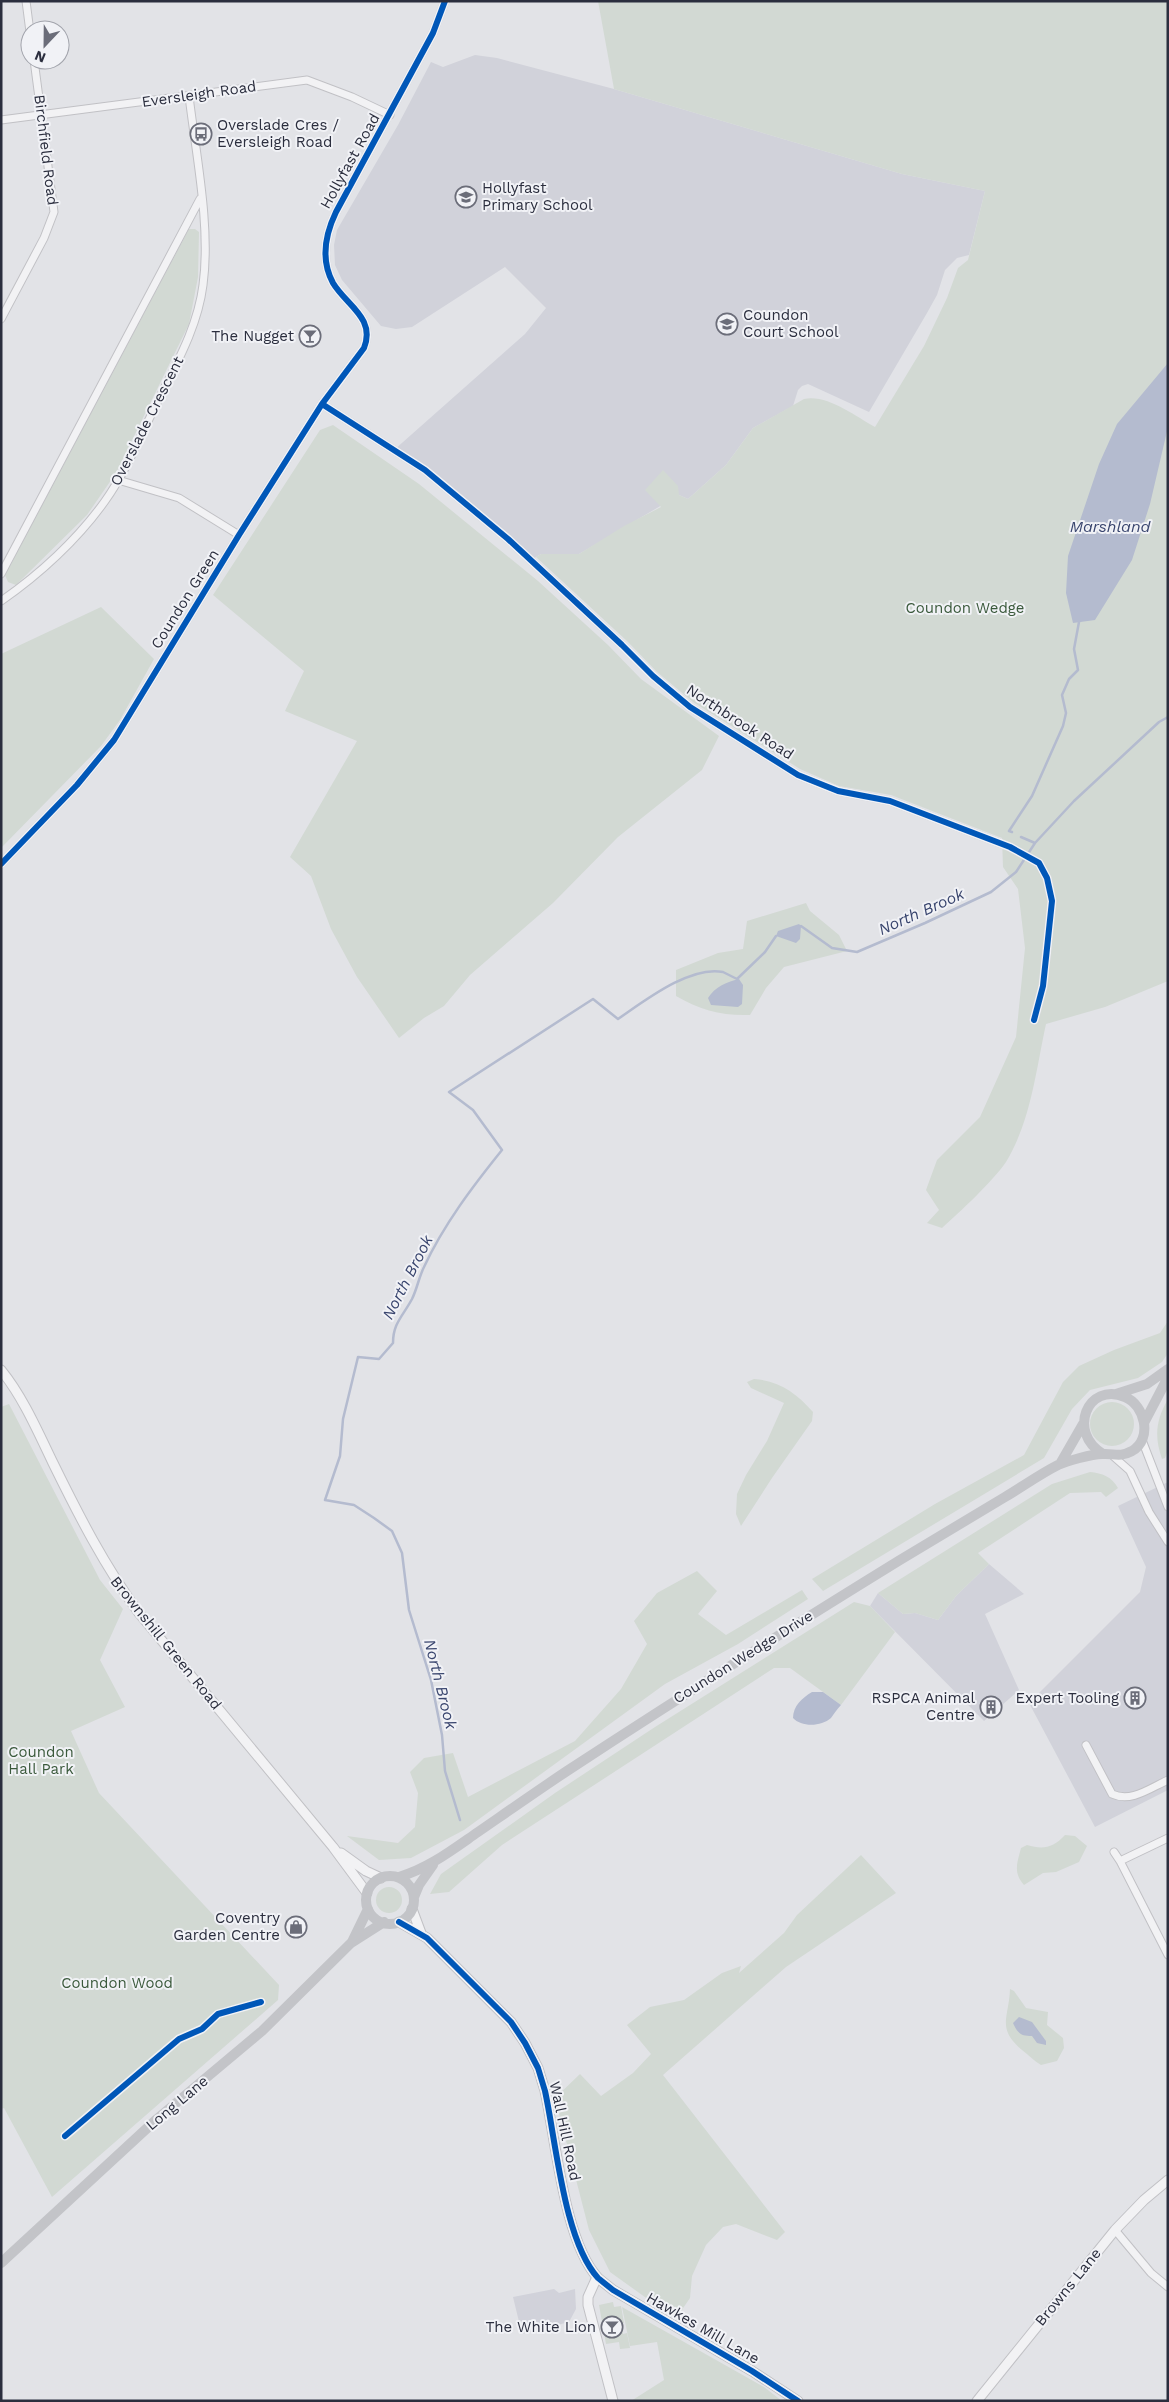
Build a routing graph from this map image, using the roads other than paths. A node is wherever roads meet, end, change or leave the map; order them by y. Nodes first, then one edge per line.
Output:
1 (26, 1) edge
2 (445, 1) edge
3 (28, 20) edge
4 (35, 70) edge
5 (189, 96) junction
6 (42, 114) junction
7 (390, 115) junction
8 (1, 120) edge
9 (200, 198) junction
10 (1, 319) edge
11 (368, 332) joint
12 (322, 404) junction
13 (118, 480) junction
14 (239, 534) junction
15 (1, 574) edge
16 (1, 601) edge
17 (1, 864) edge
18 (1034, 1020) dead end
19 (1168, 1369) edge
20 (1, 1370) edge
21 (1168, 1377) edge
22 (1115, 1394) junction
23 (1144, 1423) junction
24 (1083, 1424) junction
25 (1142, 1440) junction
26 (1108, 1455) junction
27 (1060, 1464) junction
28 (1168, 1507) edge
29 (1168, 1542) edge
30 (1086, 1745) dead end
31 (1168, 1780) edge
32 (1168, 1838) edge
33 (333, 1847) junction
34 (1114, 1852) dead end
35 (1120, 1861) junction
36 (435, 1862) junction
37 (381, 1878) junction
38 (399, 1878) junction
39 (367, 1893) junction
40 (414, 1897) junction
41 (368, 1909) junction
42 (412, 1909) junction
43 (384, 1922) junction
44 (399, 1922) junction
45 (421, 1933) junction
46 (351, 1943) junction
47 (1168, 1955) edge
48 (1168, 2180) edge
49 (1115, 2230) junction
50 (1, 2262) edge
51 (598, 2277) junction
52 (1168, 2287) edge
53 (613, 2401) edge
54 (798, 2401) edge
55 (977, 2401) edge

1 - 3 street
2 - 7 street, Hollyfast Road
4 - 6 street, Birchfield Road
5 - 6 street, Eversleigh Road
5 - 7 street, Eversleigh Road
5 - 9 street, Overslade Crescent
6 - 8 street, Eversleigh Road
6 - 10 street, Birchfield Road
7 - 11 street, Hollyfast Road
9 - 13 street, Overslade Crescent
9 - 15 street
11 - 12 street, Coundon Green
12 - 14 street, Coundon Green
12 - 18 street, Northbrook Road
13 - 14 street
13 - 16 street, Overslade Crescent
14 - 17 street, Coundon Green
19 - 22 main road, Coundon Wedge Drive
20 - 33 street, Brownshill Green Road
21 - 23 main road
22 - 23 main road
22 - 24 main road, Coundon Wedge Drive
23 - 25 main road
24 - 26 main road
24 - 27 main road, Coundon Wedge Drive
25 - 26 main road, Coundon Wedge Drive
25 - 28 street
26 - 27 main road, Coundon Wedge Drive
26 - 29 street
27 - 36 main road, Coundon Wedge Drive
30 - 31 street
32 - 35 street
33 - 37 street
33 - 39 street, Brownshill Green Road
34 - 35 street
35 - 47 street
36 - 38 main road, Coundon Wedge Drive
36 - 40 main road, Coundon Wedge Drive
37 - 38 main road
37 - 39 main road
38 - 40 main road
39 - 41 main road
40 - 42 main road
41 - 43 main road
41 - 46 main road, Long Lane
42 - 44 main road
42 - 45 street, Wall Hill Road
43 - 44 main road
43 - 46 main road, Long Lane
44 - 45 street, Wall Hill Road
45 - 51 street, Wall Hill Road
46 - 50 main road, Long Lane
48 - 49 street, Browns Lane
49 - 52 street
49 - 55 street, Browns Lane
51 - 53 street
51 - 54 street, Hawkes Mill Lane

